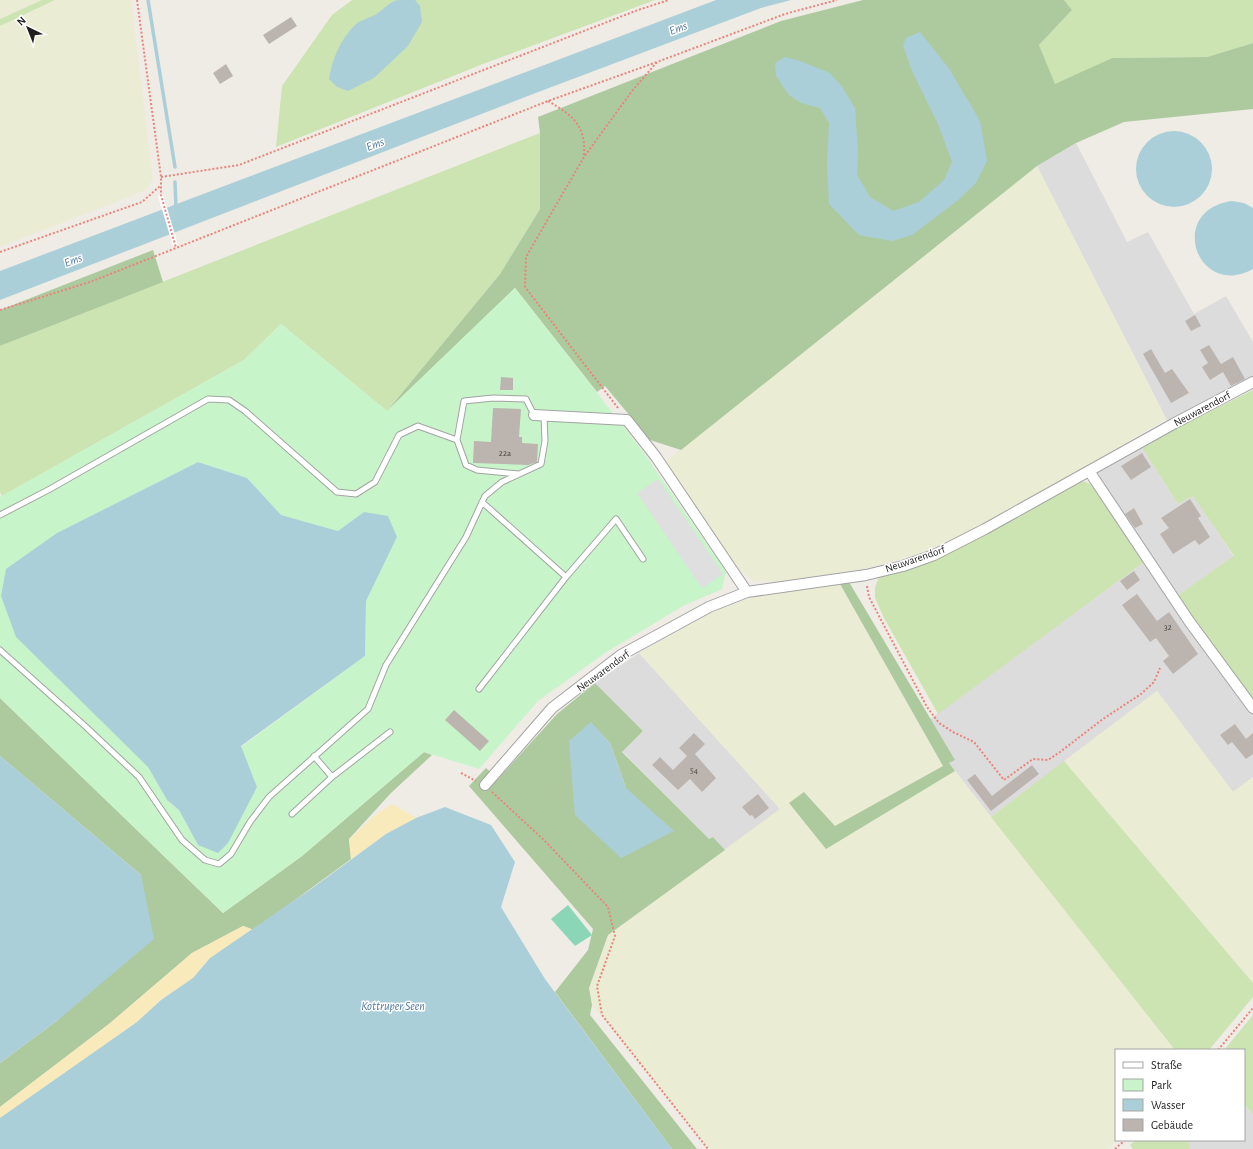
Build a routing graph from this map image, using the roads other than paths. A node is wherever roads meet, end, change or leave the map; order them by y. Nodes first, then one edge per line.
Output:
1 (1253, 382) edge
2 (539, 415) junction
3 (457, 440) junction
4 (1089, 471) junction
5 (520, 474) junction
6 (482, 502) junction
7 (0, 514) edge
8 (642, 559) dead end
9 (566, 577) junction
10 (747, 592) junction
11 (0, 650) edge
12 (479, 689) dead end
13 (1253, 708) edge
14 (390, 732) dead end
15 (314, 756) junction
16 (332, 777) junction
17 (484, 785) road end
18 (292, 814) dead end

1 - 4 street, Neuwarendorf
2 - 3 lane
2 - 5 lane
2 - 10 street
3 - 5 lane
3 - 7 lane
4 - 10 street, Neuwarendorf
4 - 13 street
5 - 6 lane
6 - 9 lane
6 - 15 lane
8 - 9 lane
9 - 12 lane
10 - 17 street, Neuwarendorf
11 - 15 lane
14 - 16 lane
15 - 16 lane
16 - 18 lane

